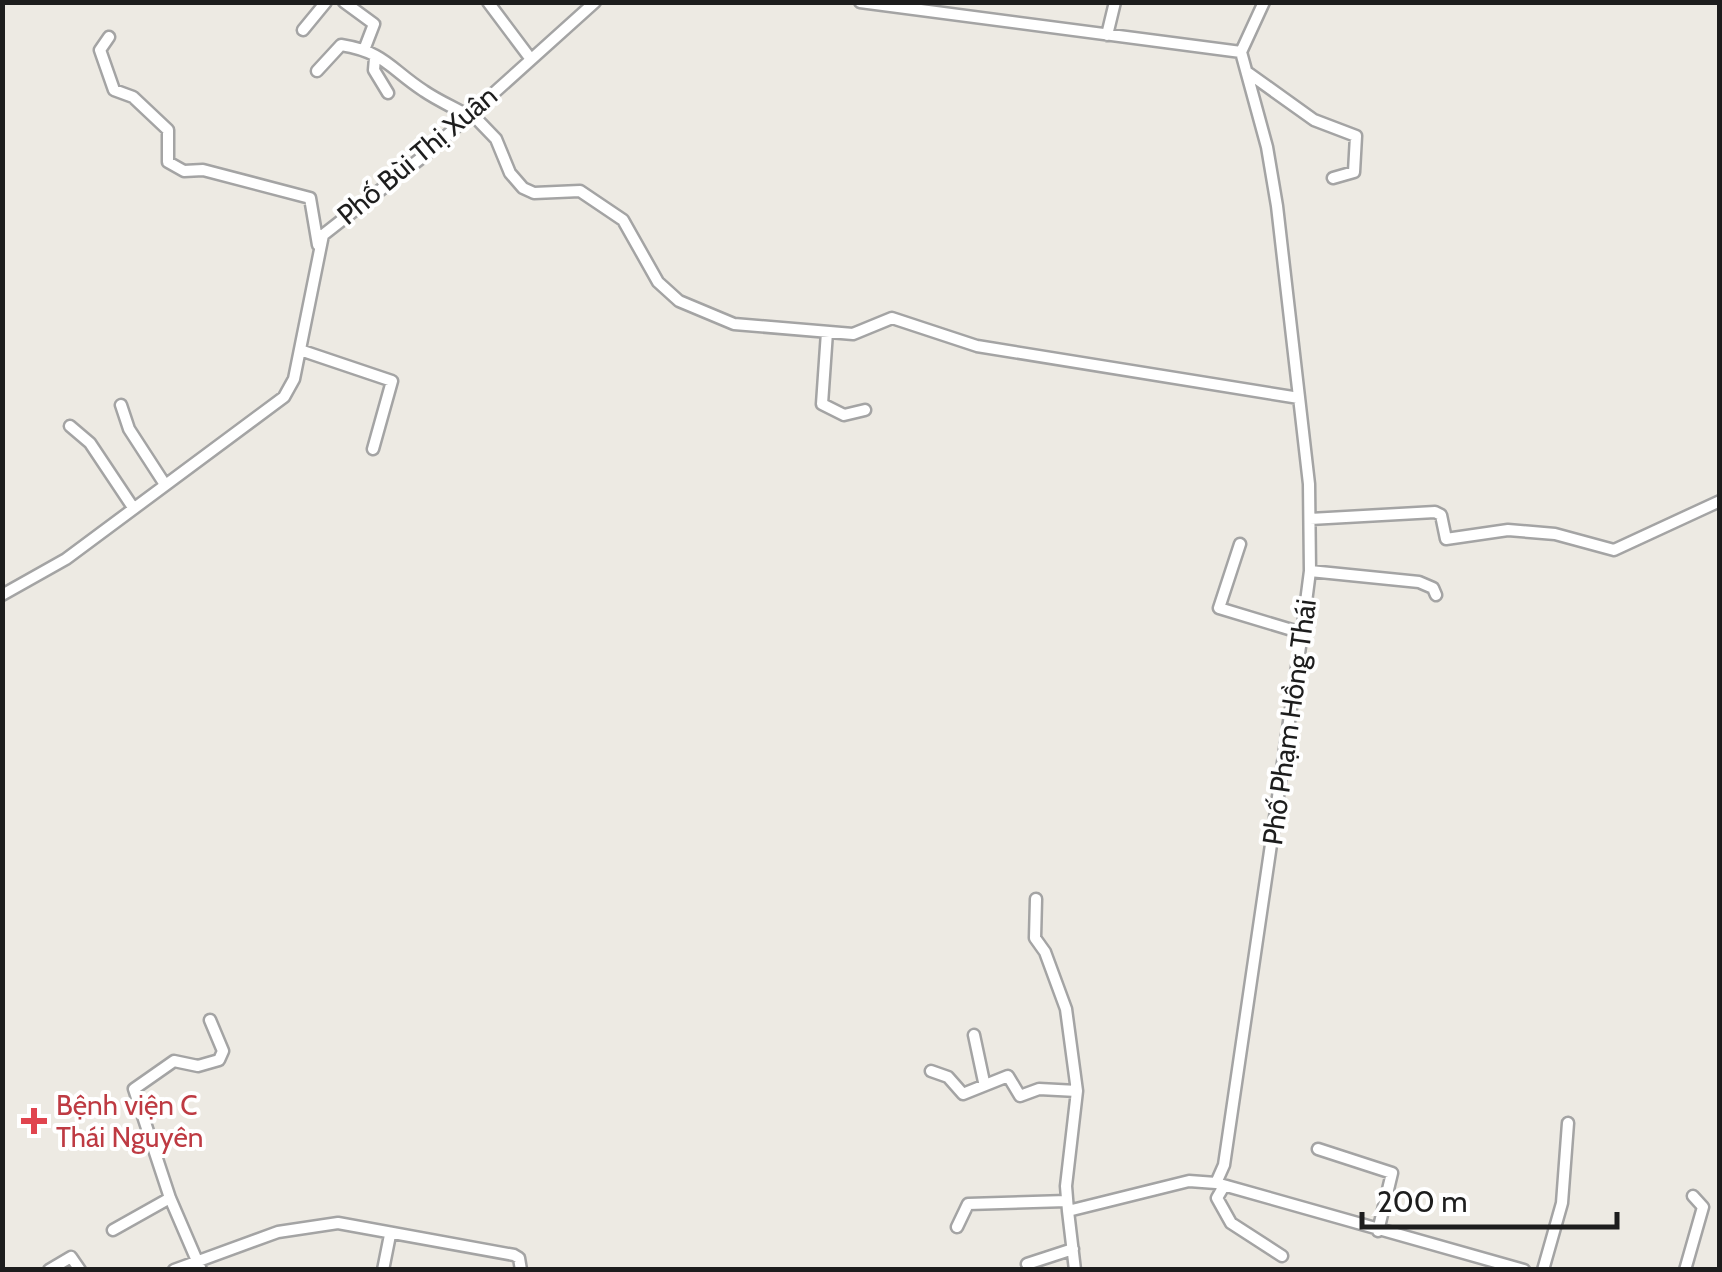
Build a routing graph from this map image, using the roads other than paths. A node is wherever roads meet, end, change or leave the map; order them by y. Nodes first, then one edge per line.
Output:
1 (326, 2) edge
2 (344, 2) edge
3 (488, 2) edge
4 (595, 2) edge
5 (860, 2) edge
6 (1116, 2) edge
7 (1264, 2) edge
8 (927, 7) edge
9 (303, 30) dead end
10 (1106, 34) junction
11 (109, 37) dead end
12 (364, 50) junction
13 (1241, 52) junction
14 (375, 58) junction
15 (530, 58) junction
16 (1246, 71) junction
17 (317, 72) dead end
18 (388, 93) dead end
19 (468, 114) junction
20 (1333, 178) dead end
21 (318, 246) junction
22 (827, 332) junction
23 (300, 347) junction
24 (1299, 398) junction
25 (120, 405) dead end
26 (864, 410) dead end
27 (70, 426) dead end
28 (373, 449) dead end
29 (164, 484) junction
30 (1720, 501) edge
31 (132, 506) junction
32 (1310, 520) junction
33 (1240, 544) dead end
34 (1310, 571) junction
35 (2, 595) edge
36 (1436, 595) dead end
37 (1302, 633) junction
38 (1036, 900) dead end
39 (210, 1020) dead end
40 (974, 1034) dead end
41 (931, 1071) dead end
42 (984, 1082) junction
43 (1077, 1091) junction
44 (1568, 1123) dead end
45 (1318, 1150) dead end
46 (1220, 1184) junction
47 (1693, 1196) dead end
48 (170, 1198) junction
49 (1068, 1206) junction
50 (958, 1227) dead end
51 (113, 1230) dead end
52 (1378, 1231) junction
53 (390, 1236) junction
54 (1073, 1249) junction
55 (1282, 1256) dead end
56 (199, 1264) edge
57 (1027, 1264) dead end
58 (49, 1270) edge
59 (80, 1270) edge
60 (174, 1270) edge
61 (383, 1270) edge
62 (521, 1270) edge
63 (1076, 1270) edge
64 (1524, 1270) edge
65 (1544, 1270) edge
66 (1686, 1270) edge

1 - 9 street
2 - 12 street
3 - 15 street
4 - 15 street, Phố Bùi Thị Xuân
5 - 8 street
6 - 10 street
7 - 13 street
8 - 10 street
10 - 13 street
11 - 21 street
12 - 14 street
12 - 17 street
13 - 16 street, Phố Phạm Hồng Thái
14 - 18 street
14 - 19 street
15 - 19 street, Phố Bùi Thị Xuân
16 - 20 street
16 - 24 street, Phố Phạm Hồng Thái
19 - 21 street, Phố Bùi Thị Xuân
19 - 22 street
21 - 23 street, Phố Bùi Thị Xuân
22 - 24 street
22 - 26 street
23 - 28 street
23 - 29 street, Phố Bùi Thị Xuân
24 - 32 street, Phố Phạm Hồng Thái
25 - 29 street
27 - 31 street
29 - 31 street, Phố Bùi Thị Xuân
30 - 32 street
31 - 35 street, Phố Bùi Thị Xuân
32 - 34 street, Phố Phạm Hồng Thái
33 - 37 street
34 - 36 street
34 - 37 street, Phố Phạm Hồng Thái
37 - 46 street, Phố Phạm Hồng Thái
38 - 43 street
39 - 48 street
40 - 42 street
41 - 42 street
42 - 43 street
43 - 49 street
44 - 65 street
45 - 52 street
46 - 49 street
46 - 52 street
46 - 55 street
47 - 66 street
48 - 51 street
48 - 56 street
49 - 50 street
49 - 54 street
52 - 64 street
53 - 56 street
53 - 61 street
53 - 62 street
54 - 57 street
54 - 63 street
56 - 60 street
58 - 59 street

